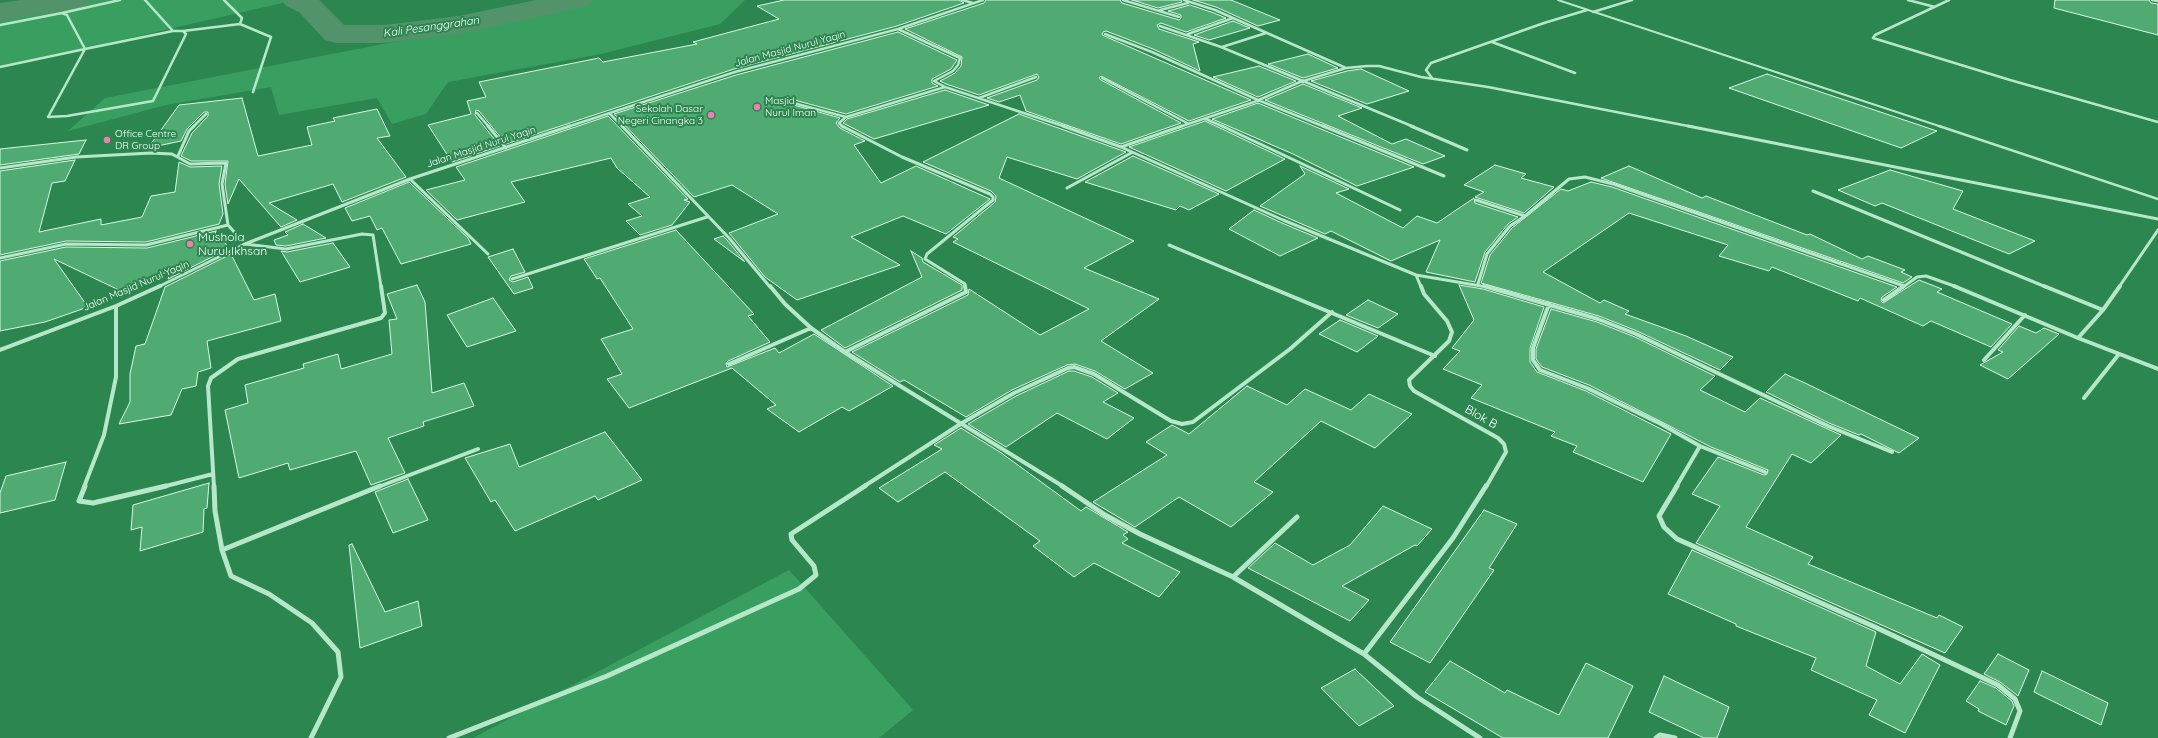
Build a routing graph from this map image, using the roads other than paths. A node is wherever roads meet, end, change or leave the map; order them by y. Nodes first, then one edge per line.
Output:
1 (120, 0) edge
2 (145, 0) edge
3 (224, 0) edge
4 (962, 0) edge
5 (982, 0) edge
6 (1123, 0) edge
7 (1184, 0) edge
8 (1558, 0) edge
9 (1632, 0) edge
10 (1908, 0) edge
11 (1949, 0) edge
12 (2152, 0) edge
13 (2158, 1) edge
14 (973, 3) junction
15 (1189, 3) junction
16 (1935, 7) junction
17 (1159, 10) junction
18 (1587, 10) junction
19 (1593, 12) junction
20 (62, 13) junction
21 (1179, 17) dead end
22 (1233, 18) junction
23 (240, 24) junction
24 (0, 25) edge
25 (1160, 26) dead end
26 (898, 29) junction
27 (183, 31) junction
28 (173, 32) junction
29 (1266, 33) junction
30 (1104, 34) dead end
31 (1187, 34) junction
32 (1492, 42) junction
33 (1221, 47) junction
34 (85, 49) junction
35 (0, 67) edge
36 (1346, 68) junction
37 (1575, 73) dead end
38 (1036, 77) dead end
39 (1102, 78) dead end
40 (1432, 78) junction
41 (1304, 80) junction
42 (945, 87) junction
43 (253, 92) dead end
44 (979, 98) junction
45 (1258, 100) junction
46 (786, 101) dead end
47 (477, 113) dead end
48 (206, 114) dead end
49 (610, 114) junction
50 (846, 117) junction
51 (1206, 119) junction
52 (2158, 122) edge
53 (1189, 124) junction
54 (1121, 147) junction
55 (506, 148) junction
56 (1467, 150) dead end
57 (1131, 153) junction
58 (178, 156) junction
59 (0, 168) edge
60 (1444, 176) dead end
61 (410, 179) junction
62 (1067, 188) dead end
63 (1813, 191) dead end
64 (2158, 199) edge
65 (1476, 200) dead end
66 (1400, 210) dead end
67 (1525, 216) junction
68 (707, 217) junction
69 (2158, 219) edge
70 (228, 225) junction
71 (2158, 230) edge
72 (244, 244) junction
73 (1169, 245) dead end
74 (488, 254) dead end
75 (0, 258) edge
76 (1416, 275) junction
77 (512, 279) dead end
78 (1478, 284) junction
79 (1904, 286) junction
80 (1884, 300) dead end
81 (1549, 304) junction
82 (116, 306) junction
83 (2103, 310) junction
84 (1332, 312) junction
85 (2025, 315) junction
86 (811, 328) junction
87 (2078, 338) junction
88 (0, 350) edge
89 (845, 352) junction
90 (2119, 354) junction
91 (1435, 356) junction
92 (1984, 360) dead end
93 (729, 364) dead end
94 (2158, 369) edge
95 (2084, 398) dead end
96 (962, 423) junction
97 (1700, 446) junction
98 (478, 449) dead end
99 (1892, 452) dead end
100 (1764, 472) dead end
101 (213, 474) junction
102 (1297, 517) dead end
103 (222, 550) junction
104 (1233, 577) junction
105 (1364, 654) junction
106 (311, 738) edge
107 (448, 738) edge
108 (1480, 738) edge
109 (1656, 738) edge
110 (1675, 738) edge
111 (2010, 738) edge

1 - 20 street
2 - 28 street
3 - 23 street
4 - 14 street
5 - 14 street, Jalan Masjid Nurul Yaqin
6 - 17 street
7 - 15 street
8 - 18 lane
9 - 19 street
10 - 16 street
11 - 16 street
12 - 13 street
14 - 26 street, Jalan Masjid Nurul Yaqin
15 - 17 street
15 - 22 street
16 - 52 street
17 - 21 street
18 - 19 lane
18 - 32 street
19 - 64 lane
20 - 24 street
20 - 34 street
22 - 29 street
22 - 31 street
23 - 27 street
23 - 43 street
25 - 31 street
26 - 42 street
26 - 49 street, Jalan Masjid Nurul Yaqin
27 - 28 street
27 - 34 street
28 - 34 street
29 - 33 street
29 - 36 street
30 - 45 street
31 - 33 street
32 - 37 street
32 - 40 street
33 - 41 street
34 - 35 street
36 - 40 street
36 - 41 street
38 - 44 street
39 - 53 street
40 - 69 street
41 - 45 street
41 - 56 street
42 - 44 street
42 - 50 street
44 - 54 street
45 - 51 street
45 - 60 street
46 - 50 street
47 - 55 street
48 - 58 street
49 - 55 street, Jalan Masjid Nurul Yaqin
49 - 68 street
50 - 89 street
51 - 53 street
51 - 66 street
53 - 54 street
54 - 57 street
55 - 61 street, Jalan Masjid Nurul Yaqin
57 - 62 street
57 - 76 street
58 - 59 street
58 - 70 street
61 - 72 street, Jalan Masjid Nurul Yaqin
61 - 74 street
63 - 83 street
65 - 67 street
67 - 78 street
67 - 79 street
68 - 77 street
68 - 86 street
70 - 72 street
70 - 75 street
71 - 83 street
72 - 82 street, Jalan Masjid Nurul Yaqin
72 - 101 street
73 - 84 street
76 - 78 street
76 - 91 street, Blok B
78 - 81 street
79 - 80 street
79 - 85 street
81 - 97 street
81 - 99 street
82 - 88 street, Jalan Masjid Nurul Yaqin
82 - 101 street
83 - 87 street
84 - 91 street
84 - 96 street
85 - 87 street
85 - 92 street
86 - 89 street
86 - 93 street
87 - 90 street
89 - 96 street
90 - 94 street
90 - 95 street
91 - 105 street, Blok B
96 - 104 street
96 - 107 street
97 - 100 street
97 - 111 street
98 - 103 street
101 - 103 street
102 - 104 street
103 - 106 street
104 - 105 street
105 - 108 street
109 - 110 street

